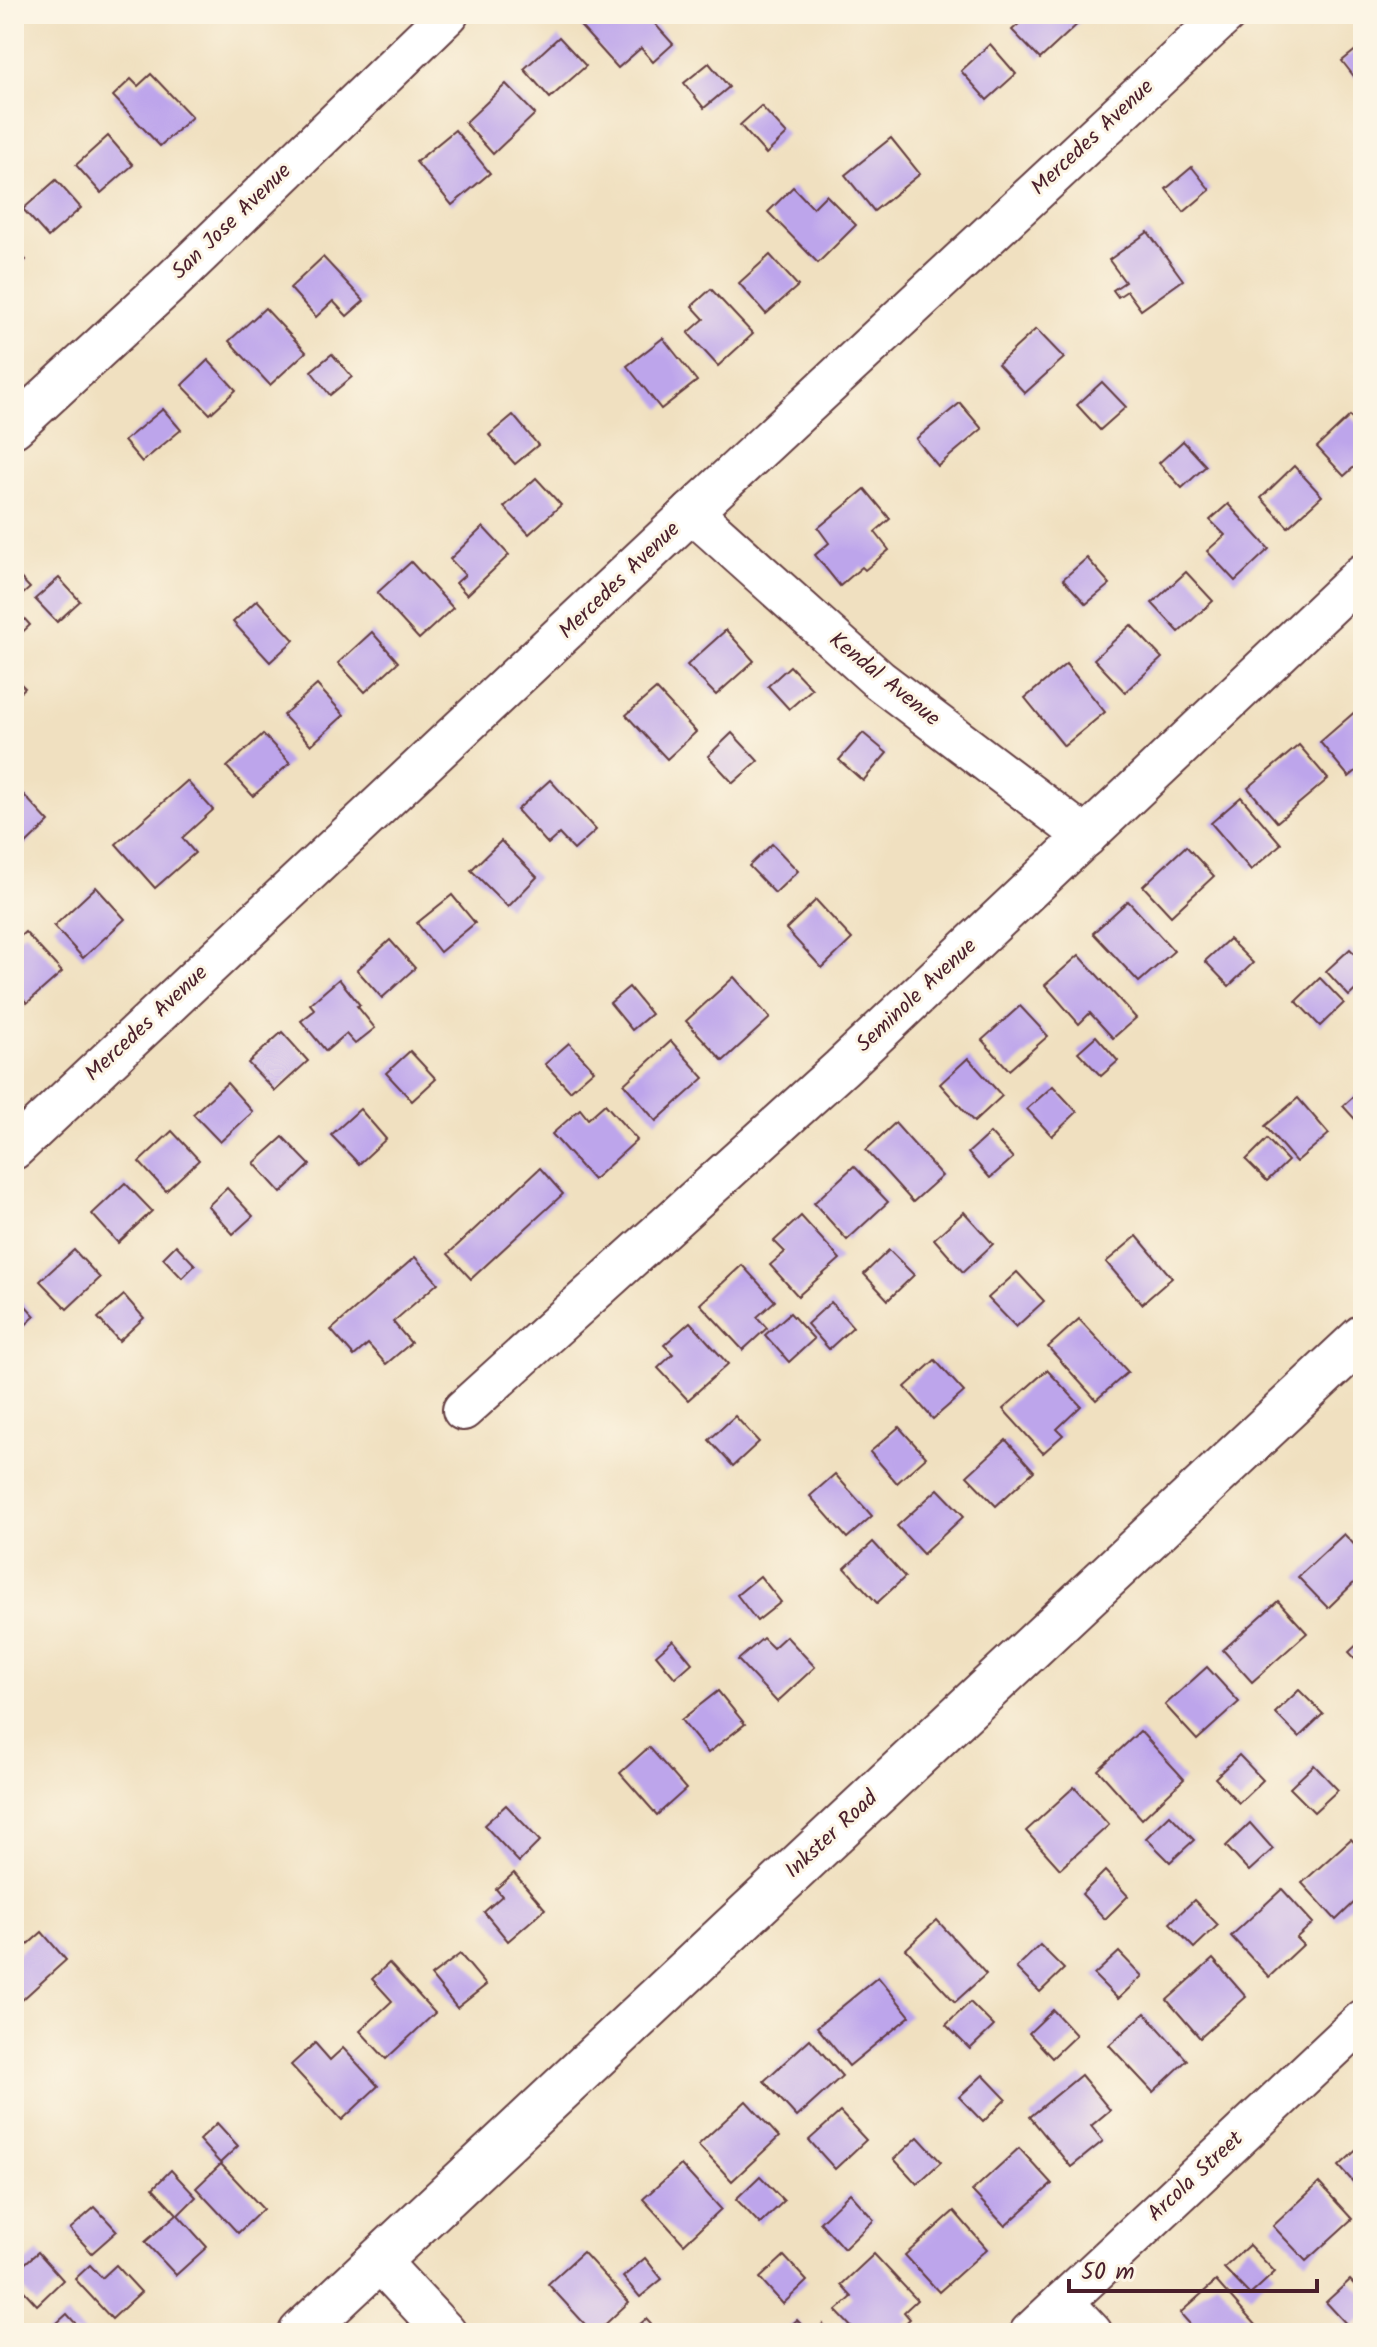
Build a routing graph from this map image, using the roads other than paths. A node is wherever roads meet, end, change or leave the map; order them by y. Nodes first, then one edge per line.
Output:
1 (448, 14) edge
2 (1226, 14) edge
3 (14, 427) edge
4 (692, 512) junction
5 (1363, 574) edge
6 (1086, 837) junction
7 (14, 1149) edge
8 (1363, 1337) edge
9 (463, 1410) dead end
10 (1363, 2020) edge
11 (378, 2260) junction
12 (1063, 2302) junction
13 (301, 2333) edge
14 (446, 2333) edge
15 (1030, 2333) edge
16 (1092, 2333) edge

1 - 3 street, San Jose Avenue
2 - 4 street, Mercedes Avenue
4 - 6 street, Kendal Avenue
4 - 7 street, Mercedes Avenue
5 - 6 street, Seminole Avenue
6 - 9 street, Seminole Avenue
8 - 11 main road, Inkster Road
10 - 12 street, Arcola Street
11 - 13 main road, Inkster Road
11 - 14 street
12 - 15 street, Arcola Street
12 - 16 street

